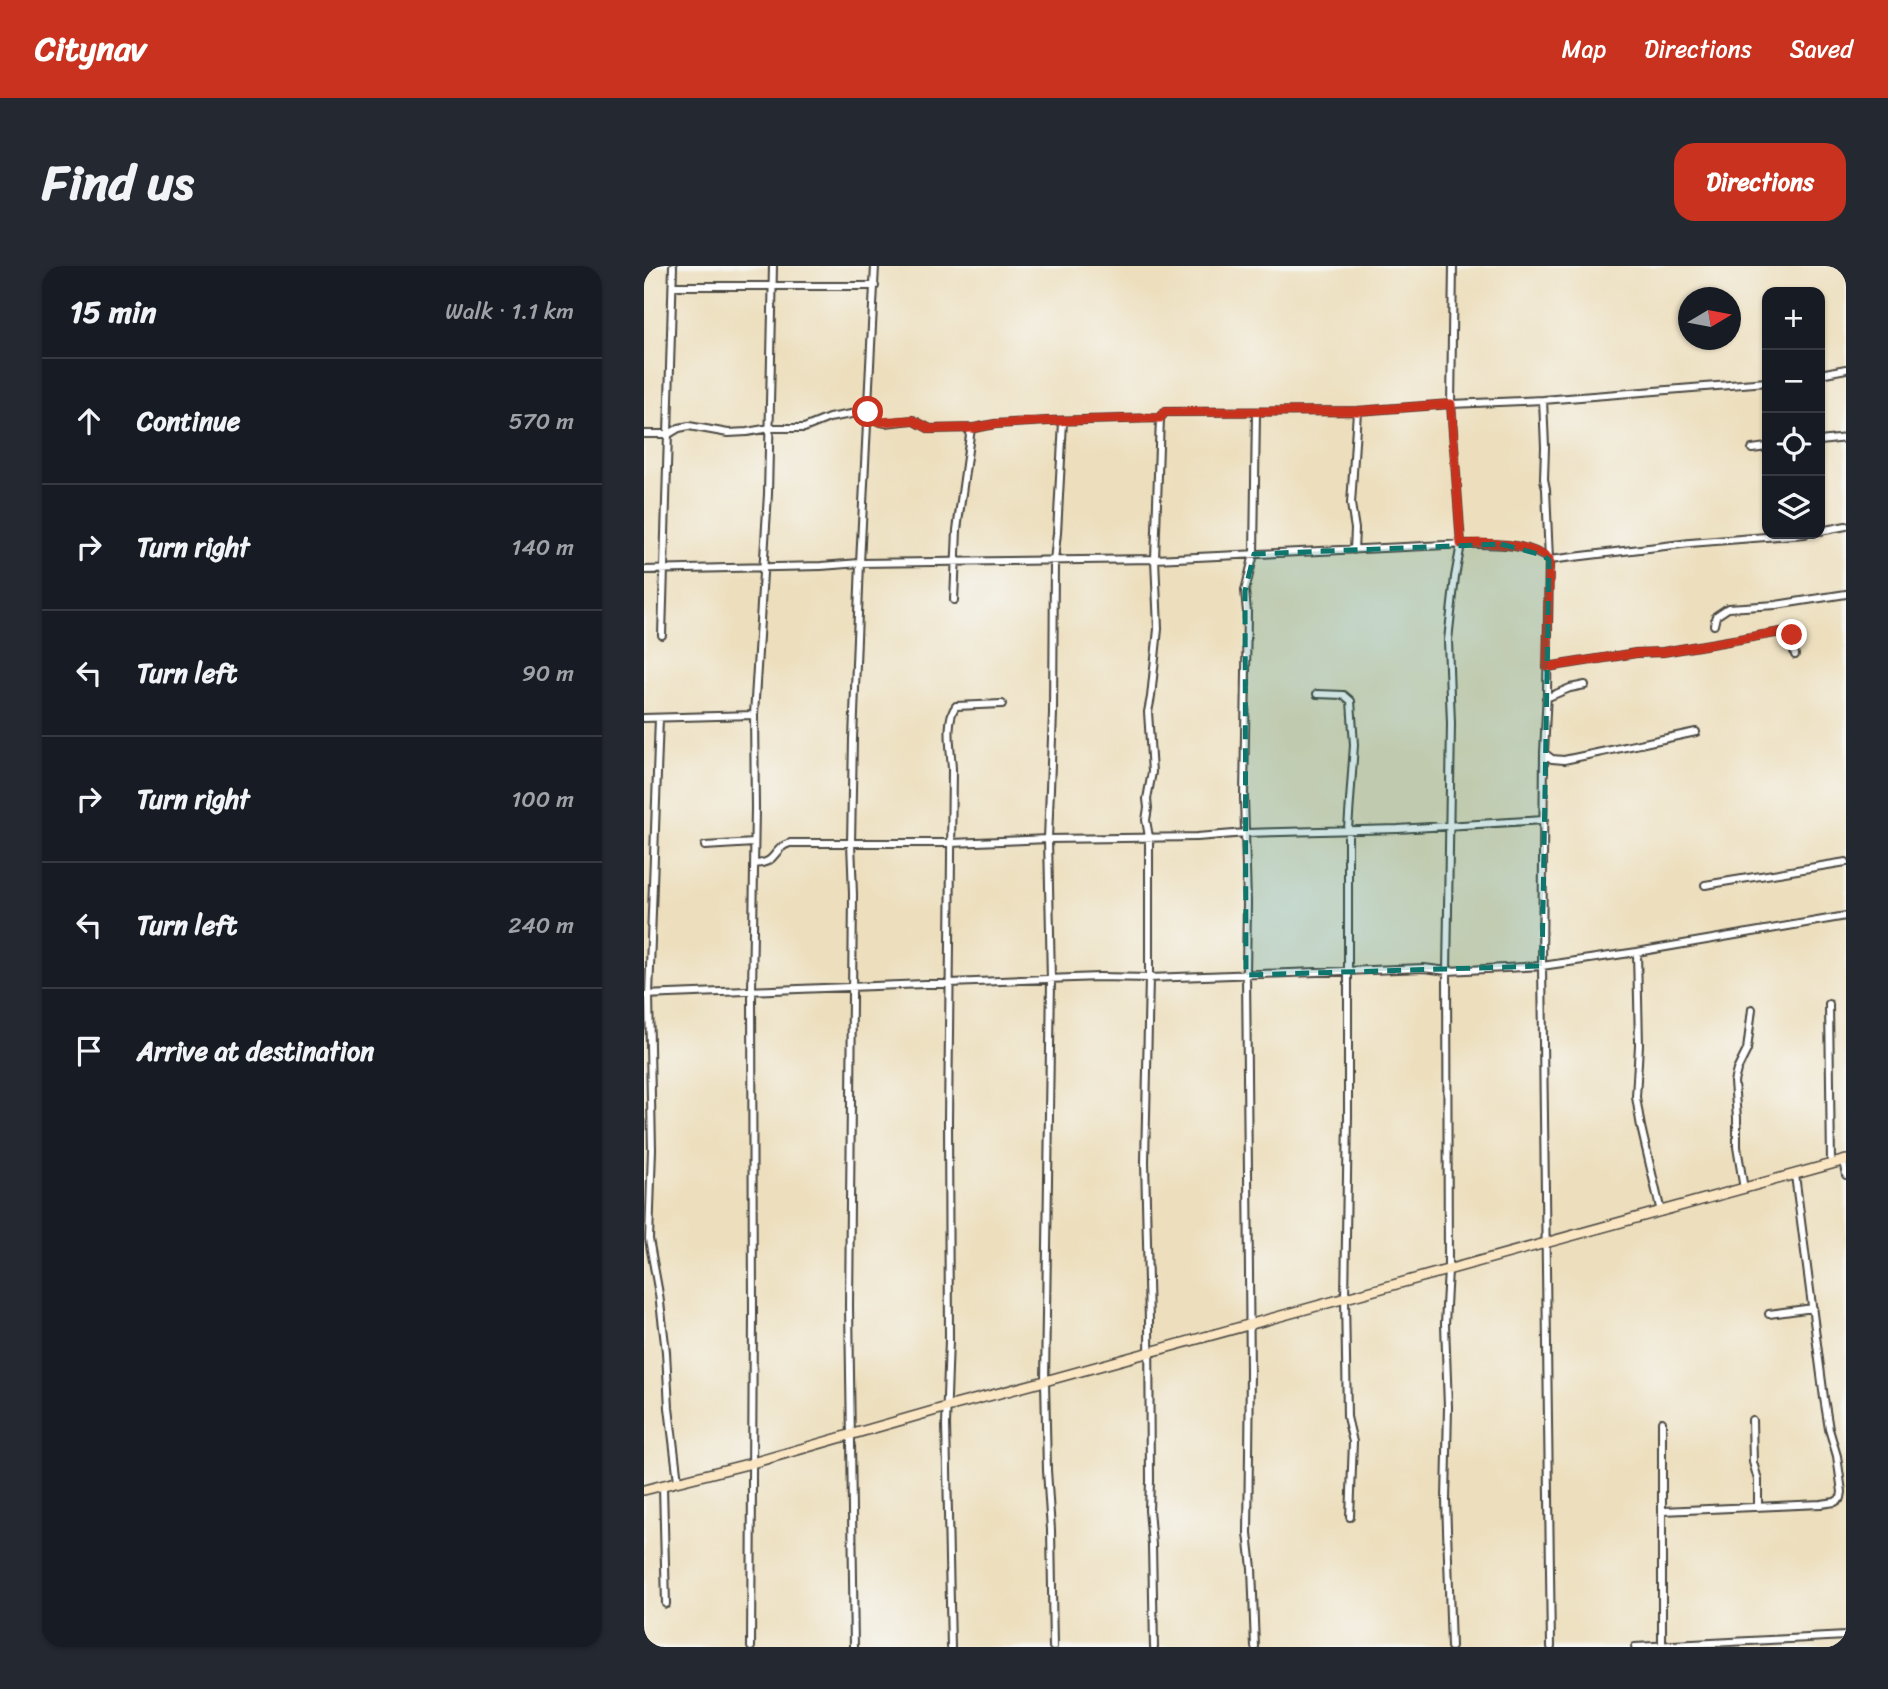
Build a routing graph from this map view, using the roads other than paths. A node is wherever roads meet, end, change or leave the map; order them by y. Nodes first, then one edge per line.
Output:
1 (673, 266) edge
2 (774, 266) edge
3 (875, 266) edge
4 (1453, 266) edge
5 (673, 286) junction
6 (773, 286) junction
7 (875, 286) junction
8 (1846, 369) edge
9 (1825, 373) edge
10 (1762, 382) edge
11 (1543, 400) junction
12 (1451, 404) junction
13 (867, 411) junction
14 (1357, 411) junction
15 (1256, 412) junction
16 (1160, 418) junction
17 (1063, 422) junction
18 (770, 428) junction
19 (971, 428) junction
20 (644, 434) edge
21 (669, 434) junction
22 (1846, 438) edge
23 (1825, 440) edge
24 (1762, 448) edge
25 (1752, 449) dead end
26 (1846, 526) edge
27 (1825, 530) edge
28 (1762, 537) edge
29 (1461, 544) junction
30 (1354, 550) junction
31 (1254, 554) junction
32 (1155, 559) junction
33 (1549, 559) junction
34 (1054, 561) junction
35 (955, 562) junction
36 (860, 563) junction
37 (764, 566) junction
38 (644, 570) edge
39 (665, 570) junction
40 (1846, 594) edge
41 (954, 600) dead end
42 (1714, 625) dead end
43 (662, 635) dead end
44 (1795, 655) dead end
45 (1547, 667) junction
46 (1585, 685) dead end
47 (1317, 694) dead end
48 (1546, 698) junction
49 (1002, 705) dead end
50 (754, 715) junction
51 (644, 718) edge
52 (659, 718) junction
53 (1696, 732) dead end
54 (1544, 753) junction
55 (1544, 820) junction
56 (1450, 825) junction
57 (1348, 829) junction
58 (1246, 833) junction
59 (1149, 837) junction
60 (1048, 839) junction
61 (754, 843) junction
62 (851, 843) junction
63 (951, 844) junction
64 (705, 846) dead end
65 (1846, 862) edge
66 (754, 864) junction
67 (1705, 884) dead end
68 (1846, 916) edge
69 (1637, 952) junction
70 (1542, 966) junction
71 (1447, 971) junction
72 (1347, 972) junction
73 (1246, 975) junction
74 (1149, 978) junction
75 (1051, 980) junction
76 (950, 984) junction
77 (851, 987) junction
78 (752, 991) junction
79 (647, 995) edge
80 (1829, 1004) dead end
81 (1752, 1009) dead end
82 (648, 1131) edge
83 (1844, 1161) edge
84 (1831, 1164) junction
85 (1795, 1175) junction
86 (1846, 1175) edge
87 (1744, 1189) junction
88 (1661, 1212) junction
89 (1546, 1243) junction
90 (1448, 1270) junction
91 (1345, 1298) junction
92 (1813, 1308) junction
93 (1769, 1314) dead end
94 (1250, 1324) junction
95 (1149, 1353) junction
96 (1045, 1381) junction
97 (947, 1406) junction
98 (1752, 1420) dead end
99 (1662, 1422) dead end
100 (850, 1436) junction
101 (752, 1463) junction
102 (678, 1481) junction
103 (663, 1486) junction
104 (644, 1490) edge
105 (1844, 1492) edge
106 (1758, 1506) junction
107 (1662, 1511) junction
108 (1350, 1517) dead end
109 (666, 1604) dead end
110 (1846, 1636) edge
111 (1662, 1645) junction
112 (751, 1647) edge
113 (853, 1647) edge
114 (951, 1647) edge
115 (1053, 1647) edge
116 (1154, 1647) edge
117 (1255, 1647) edge
118 (1451, 1647) edge
119 (1551, 1647) edge
120 (1635, 1647) edge

1 - 5 street
2 - 6 street
3 - 7 street
4 - 12 street
5 - 6 street
5 - 21 street
6 - 7 street
6 - 18 street
7 - 13 street
8 - 9 street
10 - 11 street
11 - 12 street
11 - 33 street
12 - 14 street
12 - 29 street
13 - 18 street
13 - 19 street
13 - 36 street
14 - 15 street
14 - 30 street
15 - 16 street
15 - 31 street
16 - 17 street
16 - 32 street
17 - 19 street
17 - 34 street
18 - 21 street
18 - 37 street
19 - 35 street
20 - 21 street
21 - 39 street
22 - 23 street
24 - 25 street
26 - 27 street
28 - 33 street
29 - 30 street
29 - 33 street
29 - 56 street
30 - 31 street
31 - 32 street
31 - 58 street
32 - 34 street
32 - 59 street
33 - 45 street
34 - 35 street
34 - 60 street
35 - 36 street
35 - 41 street
36 - 37 street
36 - 62 street
37 - 39 street
37 - 50 street
38 - 39 street
39 - 43 street
40 - 42 street
44 - 45 street
45 - 48 street
46 - 48 street
47 - 57 street
48 - 54 street
49 - 63 street
50 - 52 street
50 - 61 street
51 - 52 street
52 - 79 street
53 - 54 street
54 - 55 street
55 - 56 street
55 - 70 street
56 - 57 street
56 - 71 street
57 - 58 street
57 - 72 street
58 - 59 street
58 - 73 street
59 - 60 street
59 - 74 street
60 - 63 street
60 - 75 street
61 - 64 street
61 - 66 street
62 - 63 street
62 - 66 street
62 - 77 street
63 - 76 street
65 - 67 street
66 - 78 street
68 - 69 street
69 - 70 street
69 - 88 street
70 - 71 street
70 - 89 street
71 - 72 street
71 - 90 street
72 - 73 street
72 - 91 street
73 - 74 street
73 - 94 street
74 - 75 street
74 - 95 street
75 - 76 street
75 - 96 street
76 - 77 street
76 - 97 street
77 - 78 street
77 - 100 street
78 - 79 street
78 - 101 street
79 - 82 street
80 - 84 street
81 - 87 street
82 - 102 street
83 - 84 street
83 - 86 street
84 - 85 street
85 - 87 street
85 - 92 street
87 - 88 street
88 - 89 street
89 - 90 street
89 - 119 street
90 - 91 street
90 - 118 street
91 - 94 street
91 - 108 street
92 - 93 street
92 - 105 street
94 - 95 street
94 - 117 street
95 - 96 street
95 - 116 street
96 - 97 street
96 - 115 street
97 - 100 street
97 - 114 street
98 - 106 street
99 - 107 street
100 - 101 street
100 - 113 street
101 - 102 street
101 - 112 street
102 - 103 street
103 - 104 street
103 - 109 street
105 - 106 street
106 - 107 street
107 - 111 street
110 - 111 street
111 - 120 street

